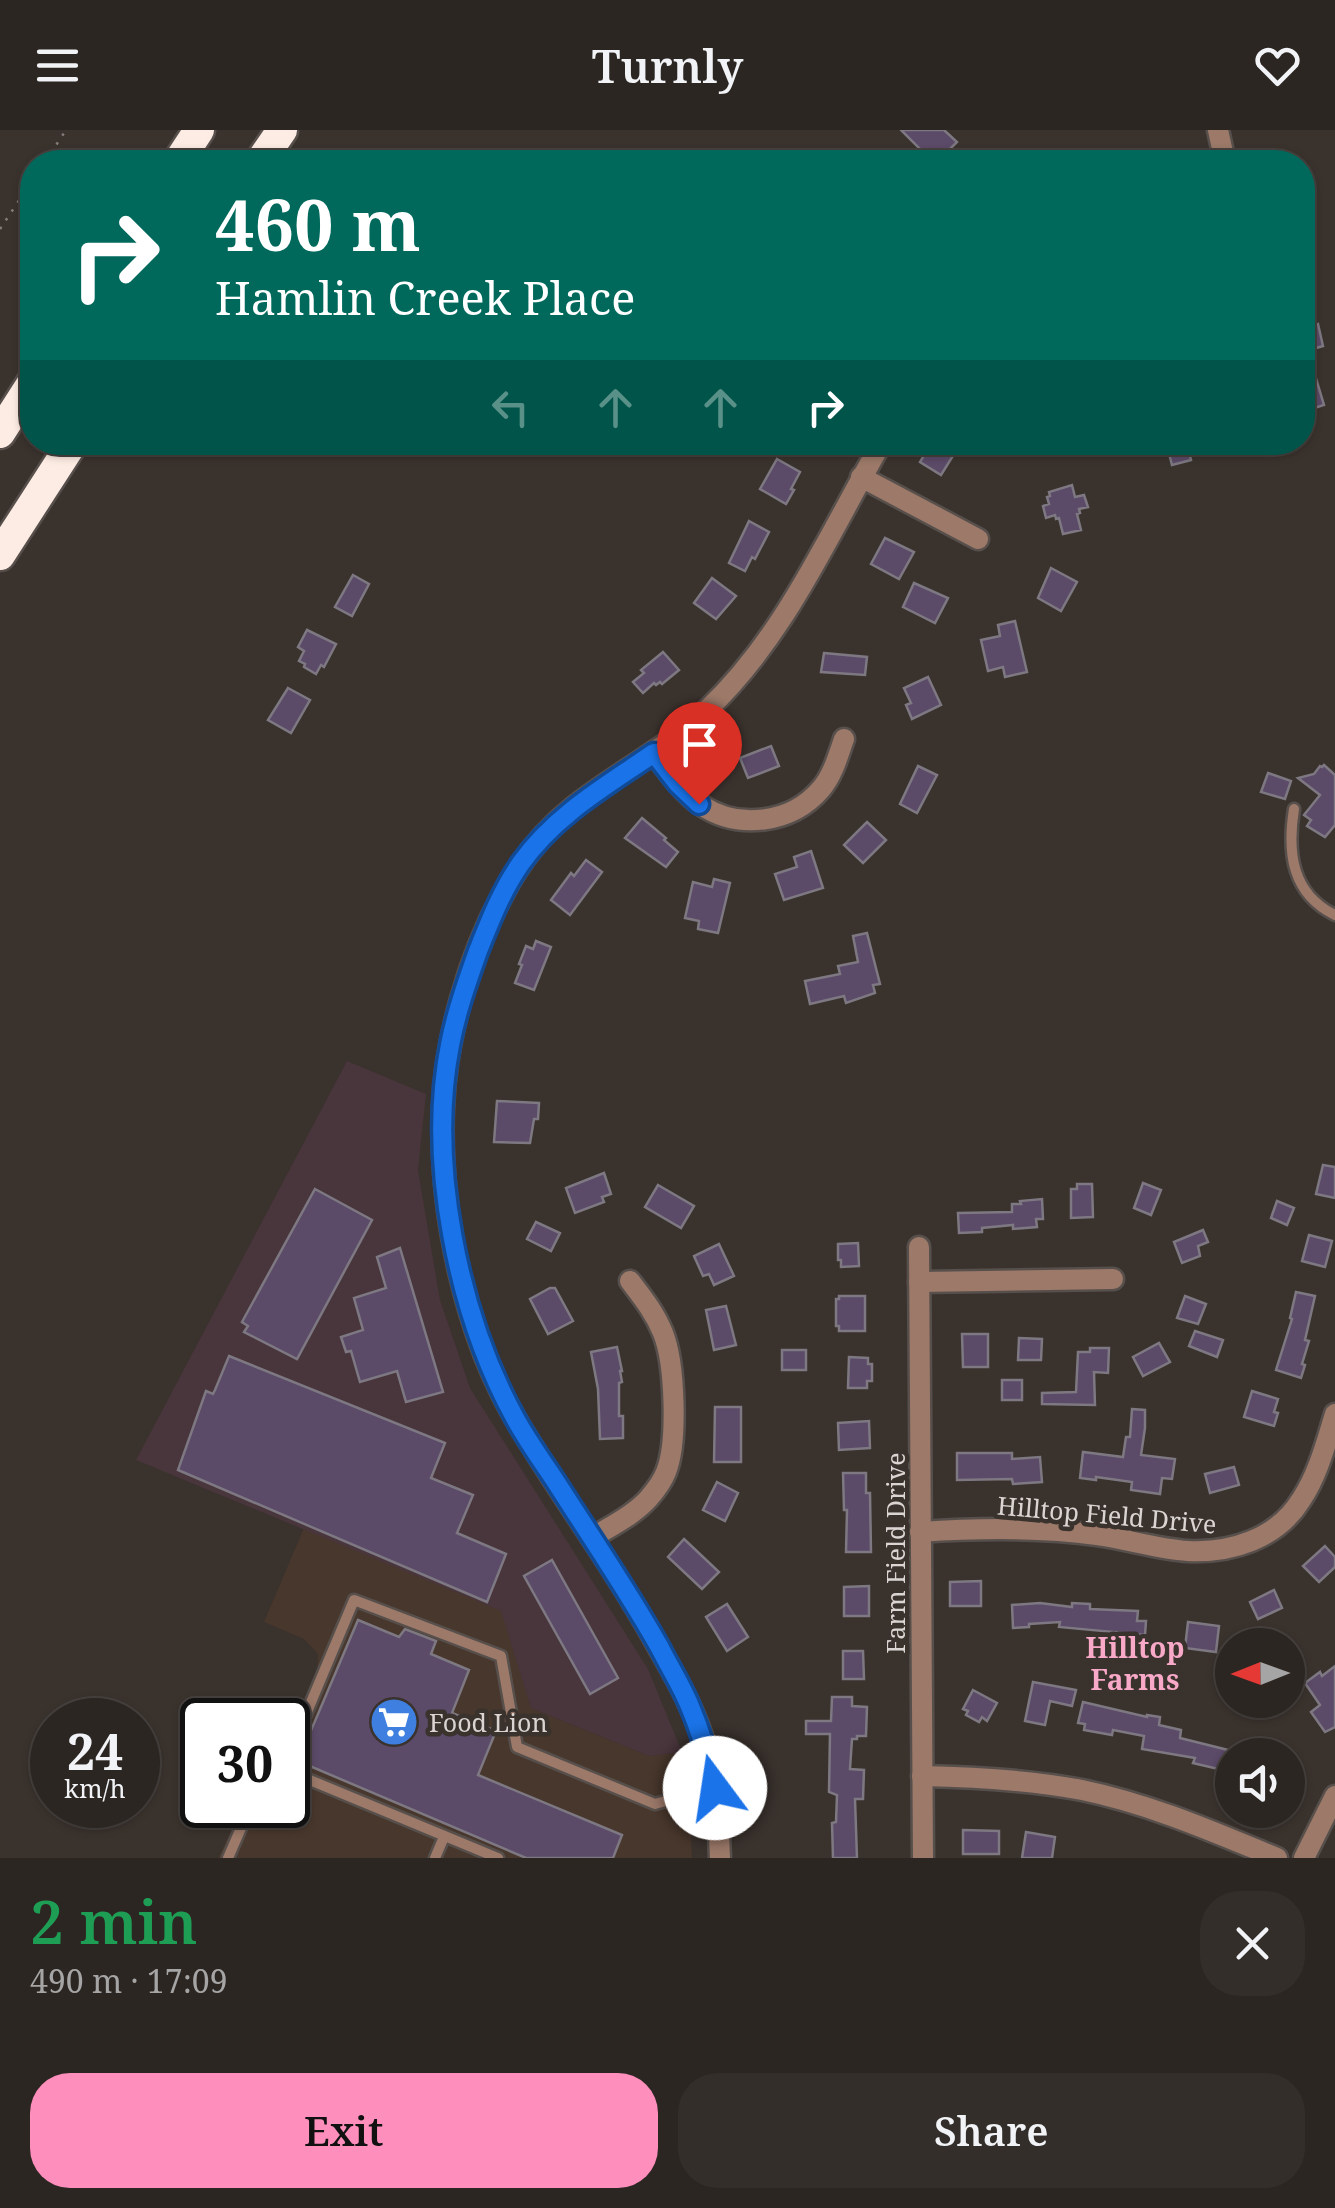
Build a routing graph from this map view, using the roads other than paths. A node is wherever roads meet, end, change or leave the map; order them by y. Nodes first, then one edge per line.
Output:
1 (20, 402) edge
2 (0, 433) edge
3 (64, 455) edge
4 (874, 455) edge
5 (861, 478) junction
6 (978, 539) dead end
7 (0, 554) edge
8 (844, 739) dead end
9 (654, 753) junction
10 (1294, 810) dead end
11 (1335, 916) edge
12 (918, 1247) dead end
13 (1113, 1279) dead end
14 (630, 1281) dead end
15 (919, 1282) junction
16 (1335, 1414) edge
17 (1329, 1453) edge
18 (920, 1532) junction
19 (592, 1538) junction
20 (310, 1705) edge
21 (922, 1776) junction
22 (310, 1780) edge
23 (715, 1788) junction
24 (1335, 1796) edge
25 (241, 1828) edge
26 (444, 1837) junction
27 (228, 1858) edge
28 (435, 1858) edge
29 (498, 1858) edge
30 (720, 1858) edge
31 (923, 1858) edge
32 (1278, 1858) edge
33 (1304, 1858) edge

1 - 2 highway
3 - 7 highway
4 - 5 street
5 - 6 street
5 - 9 street
8 - 9 street
9 - 19 street
10 - 11 lane
12 - 15 street, Farm Field Drive
13 - 15 street
14 - 19 street
15 - 18 street, Farm Field Drive
16 - 17 street, Hilltop Field Drive
17 - 18 street, Hilltop Field Drive
18 - 21 street, Farm Field Drive
19 - 23 street
20 - 23 lane
21 - 31 street, Farm Field Drive
21 - 32 street
22 - 26 lane
23 - 30 street
24 - 33 street
25 - 27 lane
26 - 28 lane
26 - 29 lane

